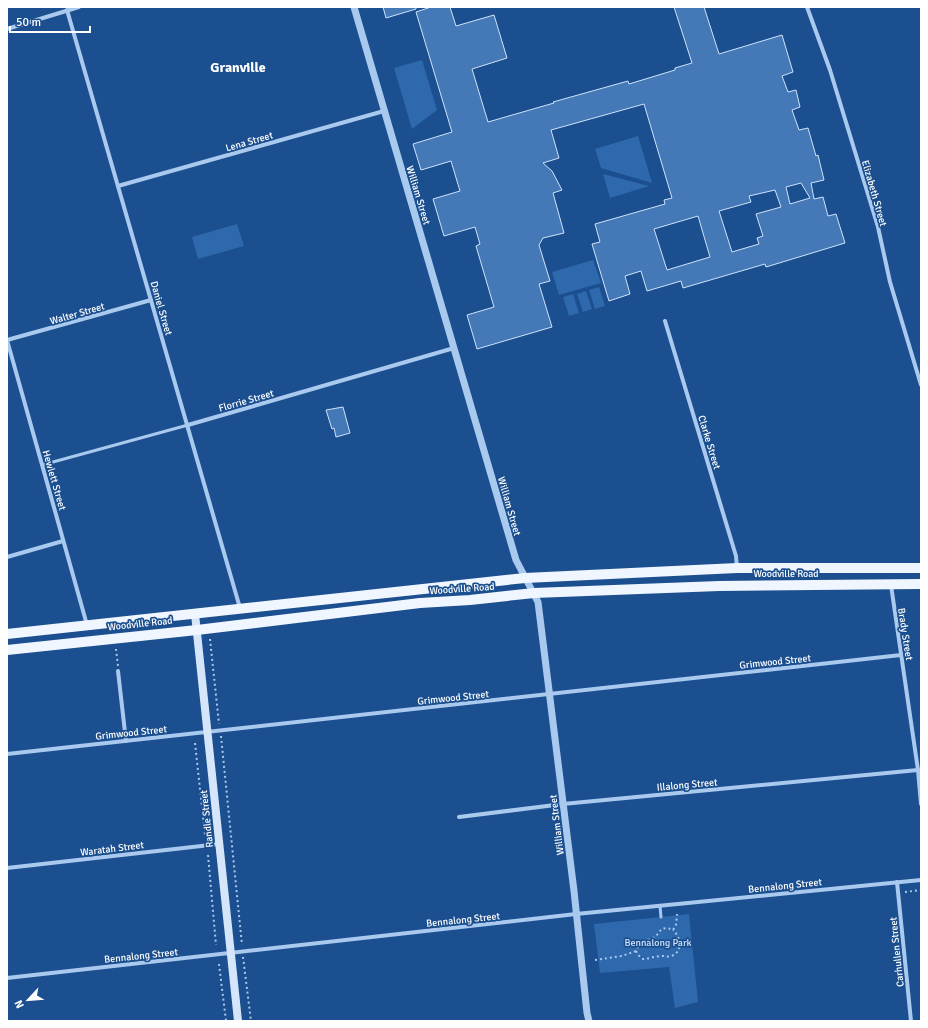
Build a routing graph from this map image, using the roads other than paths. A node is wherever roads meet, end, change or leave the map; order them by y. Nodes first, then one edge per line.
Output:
1 (79, 7) edge
2 (354, 7) edge
3 (807, 7) edge
4 (67, 10) junction
5 (7, 29) edge
6 (384, 111) junction
7 (118, 186) junction
8 (151, 300) junction
9 (665, 321) dead end
10 (7, 340) edge
11 (454, 348) junction
12 (921, 385) edge
13 (188, 425) junction
14 (42, 464) junction
15 (64, 541) junction
16 (7, 558) edge
17 (736, 568) junction
18 (921, 568) edge
19 (525, 578) junction
20 (921, 584) edge
21 (891, 585) junction
22 (534, 593) junction
23 (241, 609) junction
24 (195, 614) junction
25 (87, 625) junction
26 (197, 630) junction
27 (7, 634) edge
28 (7, 650) edge
29 (901, 655) junction
30 (118, 671) road end
31 (550, 694) junction
32 (207, 732) junction
33 (126, 741) junction
34 (7, 754) edge
35 (918, 770) junction
36 (563, 804) junction
37 (921, 804) edge
38 (459, 817) dead end
39 (219, 844) junction
40 (7, 868) edge
41 (921, 880) edge
42 (897, 882) junction
43 (660, 906) junction
44 (576, 914) junction
45 (661, 917) dead end
46 (230, 953) junction
47 (7, 978) edge
48 (238, 1021) edge
49 (589, 1021) edge
50 (911, 1021) edge

1 - 4 street
2 - 6 street, William Street
3 - 12 street, Elizabeth Street
4 - 5 street
4 - 7 street, Daniel Street
6 - 7 street, Lena Street
6 - 11 street, William Street
7 - 8 street, Daniel Street
8 - 10 street, Walter Street
8 - 13 street, Daniel Street
9 - 17 street, Clarke Street
10 - 14 street, Hewlett Street
11 - 13 street, Florrie Street
11 - 19 street, William Street
13 - 14 lane, Florrie Street
13 - 23 street, Daniel Street
14 - 15 street, Hewlett Street
15 - 16 street
15 - 25 street, Hewlett Street
17 - 18 main road, Woodville Road
17 - 19 main road, Woodville Road
19 - 22 street, William Street
19 - 23 main road, Woodville Road
20 - 21 main road, Woodville Road
21 - 22 main road, Woodville Road
21 - 29 street, Brady Street
22 - 26 main road, Woodville Road
22 - 31 street, William Street
23 - 24 main road, Woodville Road
24 - 25 main road, Woodville Road
24 - 26 main road, Randle Street
25 - 27 main road, Woodville Road
26 - 28 main road, Woodville Road
26 - 32 main road, Randle Street
29 - 31 street, Grimwood Street
29 - 35 street, Brady Street
30 - 33 street
31 - 32 street, Grimwood Street
31 - 36 street, William Street
32 - 33 street, Grimwood Street
32 - 39 main road, Randle Street
33 - 34 street, Grimwood Street
35 - 36 street, Illalong Street
35 - 37 street, Brady Street
36 - 38 street, Illalong Street
36 - 44 street, William Street
39 - 40 street, Waratah Street
39 - 46 main road, Randle Street
41 - 42 street, Bennalong Street
42 - 43 street, Bennalong Street
42 - 50 street, Carhullen Street
43 - 44 street, Bennalong Street
43 - 45 lane
44 - 46 street, Bennalong Street
44 - 49 street, William Street
46 - 47 street, Bennalong Street
46 - 48 main road, Randle Street

